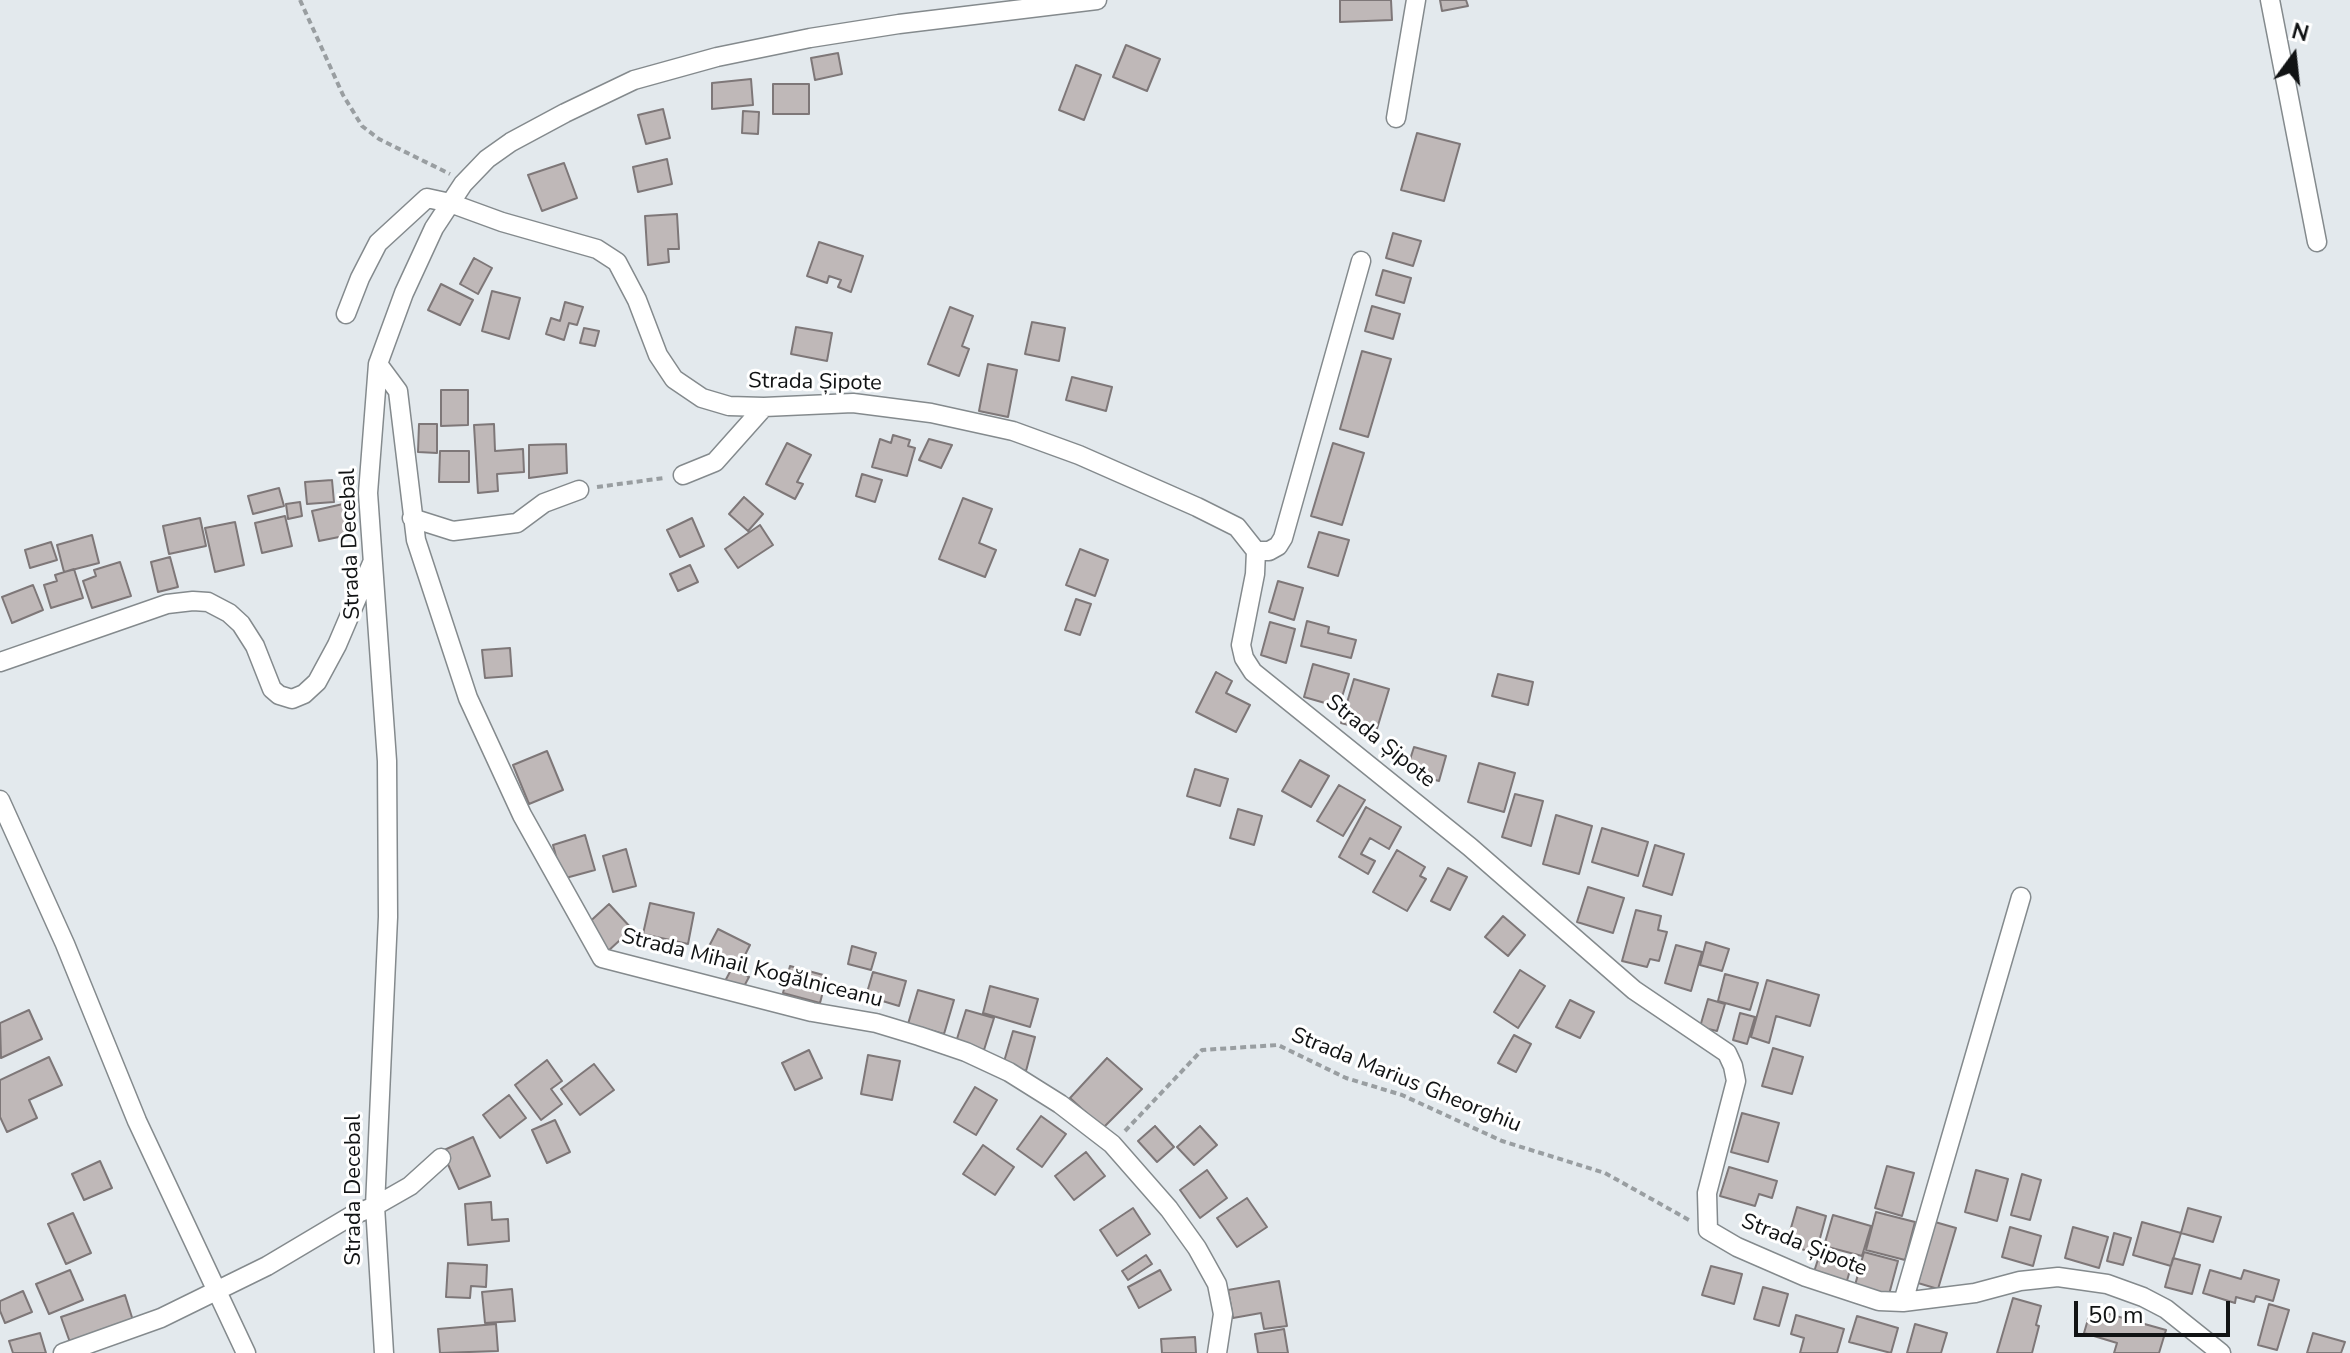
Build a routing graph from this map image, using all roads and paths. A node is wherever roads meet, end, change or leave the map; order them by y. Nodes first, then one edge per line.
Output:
1 (300, 0) edge
2 (1097, 0) edge
3 (1416, 0) edge
4 (2270, 0) edge
5 (1396, 118) dead end
6 (463, 184) junction
7 (450, 203) junction
8 (2317, 242) dead end
9 (1361, 261) dead end
10 (346, 314) dead end
11 (378, 364) junction
12 (764, 407) junction
13 (683, 475) joint
14 (579, 490) joint
15 (412, 518) junction
16 (1256, 551) junction
17 (374, 560) junction
18 (0, 662) edge
19 (0, 800) edge
20 (2021, 897) dead end
21 (1112, 1144) junction
22 (441, 1158) dead end
23 (375, 1206) junction
24 (1708, 1230) junction
25 (217, 1288) junction
26 (1903, 1302) junction
27 (63, 1353) edge
28 (246, 1353) edge
29 (384, 1353) edge
30 (1217, 1353) edge
31 (2221, 1353) edge

1 - 6 path
2 - 6 street, Strada Decebal
3 - 5 street
4 - 8 street
6 - 7 street, Strada Decebal
7 - 10 street
7 - 11 street, Strada Decebal
7 - 12 street, Strada Șipote
9 - 16 street
11 - 15 street, Strada Mihail Kogălniceanu
11 - 17 street, Strada Decebal
12 - 13 street
12 - 16 street, Strada Șipote
13 - 14 path
14 - 15 street
15 - 21 street, Strada Mihail Kogălniceanu
16 - 24 street, Strada Șipote
17 - 18 street
17 - 23 street, Strada Decebal
19 - 25 street
20 - 26 street
21 - 24 path, Strada Marius Gheorghiu
21 - 30 street, Strada Mihail Kogălniceanu
22 - 23 street
23 - 25 street
23 - 29 street, Strada Decebal
24 - 26 street, Strada Șipote
25 - 27 street
25 - 28 street
26 - 31 street, Strada Șipote

